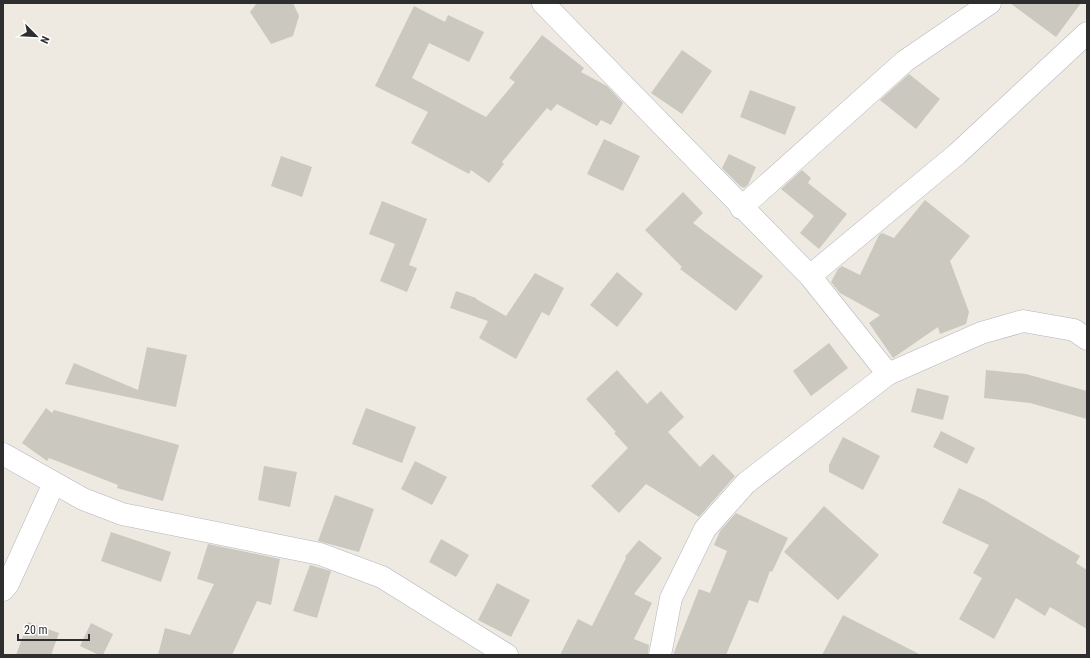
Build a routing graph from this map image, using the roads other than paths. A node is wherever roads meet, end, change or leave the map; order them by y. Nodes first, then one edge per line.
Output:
1 (543, 3) edge
2 (990, 3) edge
3 (1087, 33) edge
4 (741, 208) junction
5 (810, 276) junction
6 (1083, 331) edge
7 (888, 374) junction
8 (3, 454) edge
9 (54, 483) junction
10 (3, 590) edge
11 (507, 655) edge
12 (660, 655) edge

1 - 4 street
2 - 4 street
3 - 5 street
4 - 5 street
5 - 7 street
6 - 7 street
7 - 12 street
8 - 9 street
9 - 10 street
9 - 11 street

